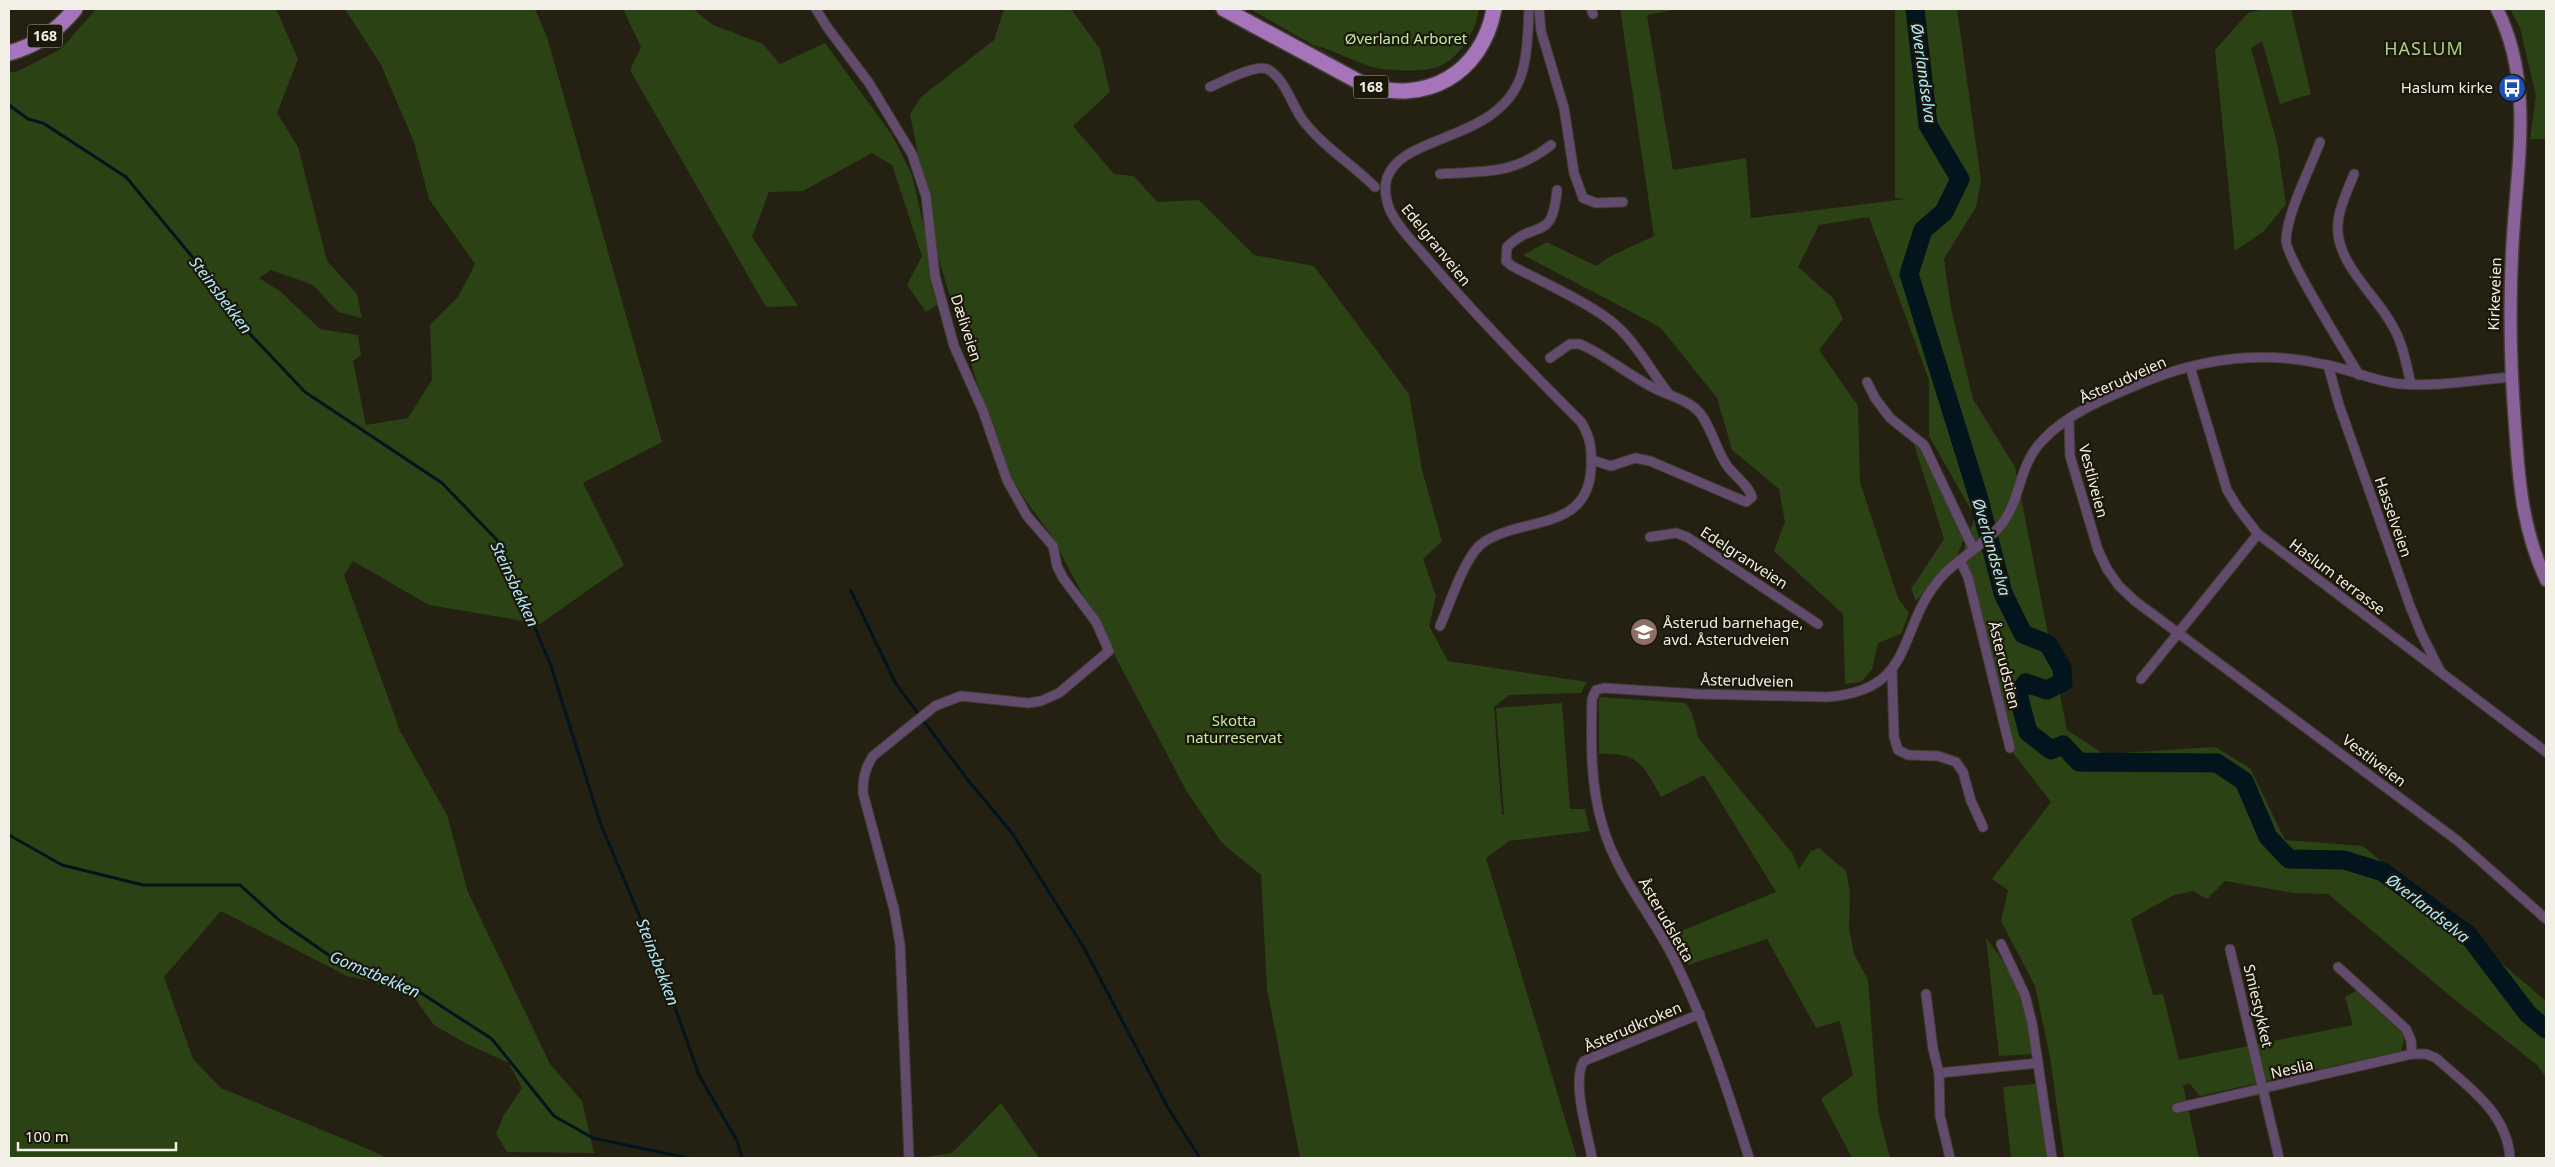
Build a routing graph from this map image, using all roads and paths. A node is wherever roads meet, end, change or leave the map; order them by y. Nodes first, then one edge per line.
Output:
1 (75, 9) edge
2 (816, 9) edge
3 (1224, 9) edge
4 (1494, 9) edge
5 (1529, 9) edge
6 (1539, 9) edge
7 (2497, 9) edge
8 (9, 53) edge
9 (1210, 87) dead end
10 (2320, 142) dead end
11 (1551, 145) dead end
12 (1440, 174) dead end
13 (2354, 174) dead end
14 (1375, 187) dead end
15 (1557, 190) dead end
16 (1624, 202) dead end
17 (1550, 358) dead end
18 (2328, 365) junction
19 (2190, 367) junction
20 (2359, 375) junction
21 (2511, 377) junction
22 (1868, 382) dead end
23 (2411, 384) junction
24 (1671, 397) junction
25 (2069, 420) junction
26 (1592, 460) junction
27 (2258, 534) junction
28 (1650, 537) dead end
29 (1973, 548) junction
30 (1960, 560) junction
31 (2546, 580) edge
32 (1818, 624) dead end
33 (1440, 626) dead end
34 (2179, 634) junction
35 (1892, 672) junction
36 (2441, 674) junction
37 (2141, 679) dead end
38 (1596, 690) joint
39 (2010, 748) dead end
40 (2546, 752) edge
41 (1983, 827) dead end
42 (2546, 919) edge
43 (2001, 944) dead end
44 (2230, 949) dead end
45 (2338, 967) dead end
46 (1926, 994) dead end
47 (1700, 1014) junction
48 (2412, 1054) junction
49 (2038, 1063) junction
50 (1939, 1073) junction
51 (2263, 1089) junction
52 (2177, 1108) dead end
53 (909, 1158) edge
54 (1592, 1158) edge
55 (1749, 1158) edge
56 (1950, 1158) edge
57 (2052, 1158) edge
58 (2278, 1158) edge
59 (2510, 1158) edge

1 - 8 main road, 168
2 - 53 street, Dæliveien
3 - 4 main road, 168
5 - 26 street, Edelgranveien
6 - 16 street
7 - 21 main road, Kirkeveien
9 - 14 street
10 - 20 street
11 - 12 street
13 - 23 street
15 - 24 street
17 - 24 street
18 - 19 street, Åsterudveien
18 - 20 street, Åsterudveien
18 - 36 street, Hasselveien
19 - 25 street, Åsterudveien
19 - 27 street, Haslum terrasse
20 - 23 street, Åsterudveien
21 - 23 street, Åsterudveien
21 - 31 main road, Kirkeveien
22 - 29 street
24 - 26 street
25 - 29 street, Åsterudveien
25 - 34 street, Vestliveien
26 - 33 street, Edelgranveien
27 - 34 street
27 - 36 street, Haslum terrasse
28 - 32 street, Edelgranveien
29 - 30 street, Åsterudveien
30 - 35 street, Åsterudveien
30 - 39 street, Åsterudstien
34 - 37 street
34 - 42 street, Vestliveien
35 - 38 street, Åsterudveien
35 - 41 street, Åsterudveien
36 - 40 street, Haslum terrasse
38 - 47 street, Åsterudsletta
43 - 49 street
44 - 51 street, Smiestykket
45 - 48 street
46 - 50 street
47 - 54 street, Åsterudkroken
47 - 55 street, Åsterudsletta
48 - 51 street, Neslia
48 - 59 street, Neslia
49 - 50 street
49 - 57 street
50 - 56 street
51 - 52 street, Neslia
51 - 58 street, Smiestykket

